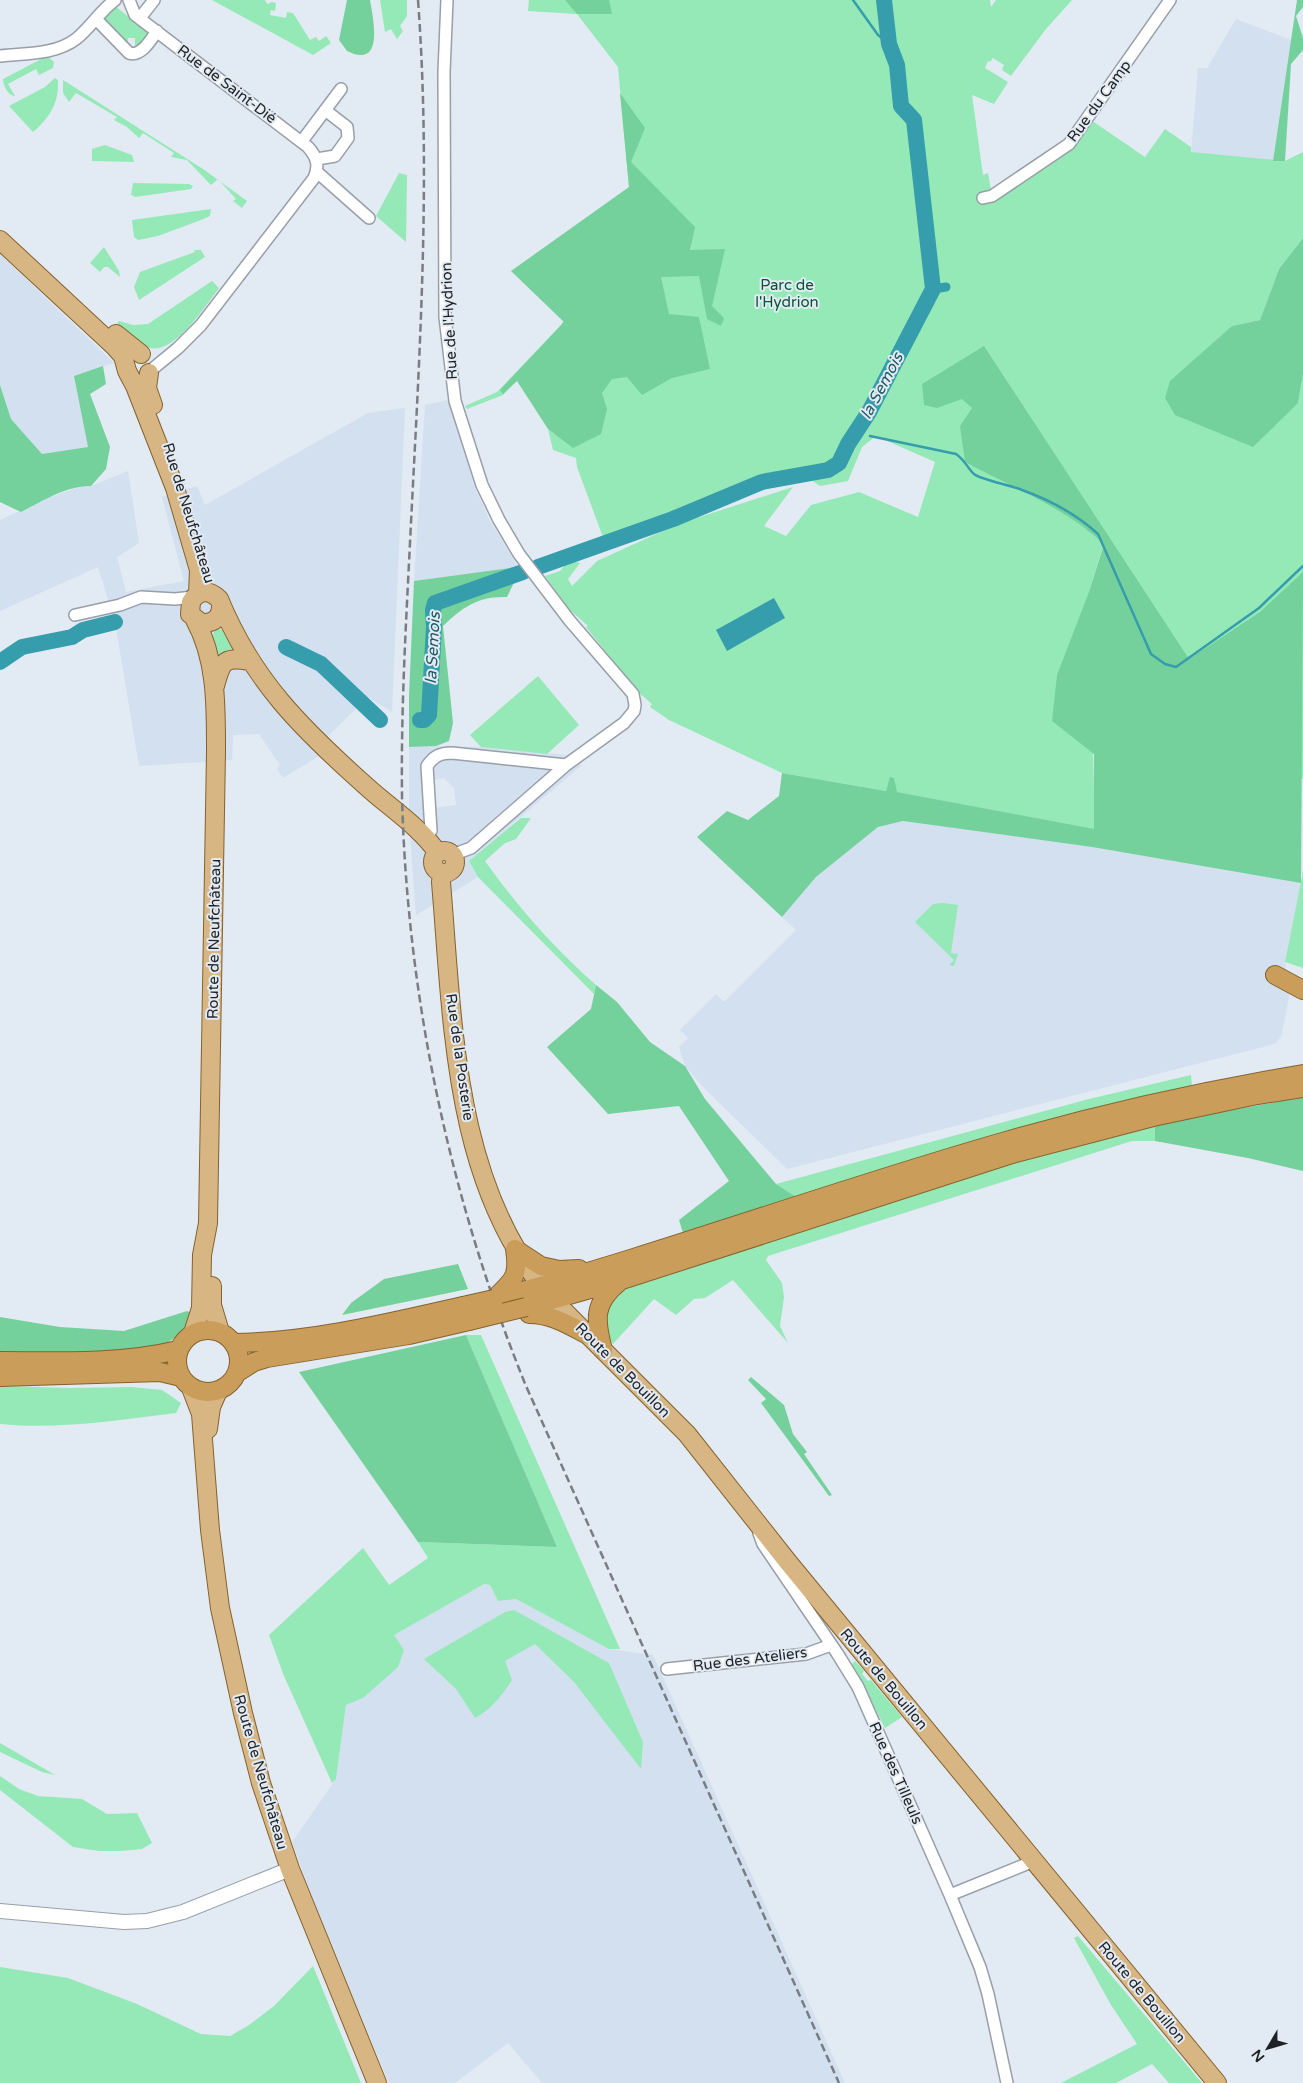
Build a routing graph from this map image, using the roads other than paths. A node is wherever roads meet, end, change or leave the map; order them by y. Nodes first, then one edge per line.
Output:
1 (115, 0) edge
2 (129, 0) edge
3 (154, 0) edge
4 (447, 0) edge
5 (1170, 0) edge
6 (140, 18) junction
7 (96, 19) junction
8 (157, 31) junction
9 (0, 56) edge
10 (341, 89) dead end
11 (325, 110) junction
12 (302, 142) junction
13 (316, 159) junction
14 (317, 172) junction
15 (983, 198) dead end
16 (369, 218) dead end
17 (0, 227) edge
18 (0, 240) edge
19 (140, 366) junction
20 (205, 608) junction
21 (75, 615) dead end
22 (249, 661) junction
23 (214, 689) junction
24 (566, 765) junction
25 (426, 837) junction
26 (445, 854) junction
27 (1303, 983) edge
28 (1303, 990) edge
29 (1303, 1074) edge
30 (1303, 1088) edge
31 (207, 1232) junction
32 (515, 1249) junction
33 (588, 1272) junction
34 (622, 1280) junction
35 (540, 1286) junction
36 (522, 1298) junction
37 (553, 1300) junction
38 (494, 1307) junction
39 (466, 1314) junction
40 (220, 1332) junction
41 (193, 1333) junction
42 (586, 1334) junction
43 (234, 1343) junction
44 (178, 1350) junction
45 (603, 1350) junction
46 (0, 1361) edge
47 (238, 1372) junction
48 (0, 1377) edge
49 (186, 1382) junction
50 (218, 1391) junction
51 (205, 1446) junction
52 (757, 1525) junction
53 (848, 1635) junction
54 (834, 1649) junction
55 (667, 1669) dead end
56 (1034, 1861) junction
57 (290, 1869) junction
58 (950, 1895) junction
59 (0, 1911) edge
60 (377, 2083) edge
61 (1007, 2083) edge
62 (1218, 2083) edge

1 - 7 street
2 - 6 street, Rue de Saint-Dié
3 - 6 street
4 - 24 street, Rue de l'Hydrion
5 - 15 street, Rue du Camp
6 - 8 street, Rue de Saint-Dié
7 - 8 street
7 - 9 street
8 - 12 street, Rue de Saint-Dié
10 - 11 street
11 - 12 street
11 - 13 street
12 - 13 street, Rue de Saint-Dié
13 - 14 street
14 - 16 street
14 - 19 street
17 - 19 main road
18 - 19 main road, Rue de Neufchâteau
19 - 20 main road, Rue de Neufchâteau
20 - 21 street
20 - 22 main road
20 - 23 main road, Route de Neufchâteau
22 - 23 main road
22 - 25 main road
23 - 31 main road, Route de Neufchâteau
24 - 25 street
24 - 26 street, Rue de l'Hydrion
25 - 26 main road
26 - 32 main road, Rue de la Posterie
27 - 28 highway
29 - 33 highway
30 - 34 highway
31 - 40 main road, Route de Neufchâteau
31 - 41 main road, Route de Neufchâteau
32 - 33 highway
32 - 35 main road, Rue de la Posterie
32 - 36 highway
33 - 35 highway
34 - 37 highway
34 - 45 highway
35 - 36 highway
35 - 37 main road, Route de Bouillon
36 - 37 highway
36 - 38 highway, bridge
36 - 38 highway
36 - 42 highway
37 - 42 main road, Route de Bouillon
38 - 39 highway, bridge
39 - 43 highway
39 - 47 highway
40 - 41 highway
40 - 43 highway
41 - 44 highway
42 - 45 main road, Route de Bouillon
43 - 47 highway
44 - 46 highway
44 - 49 highway
45 - 52 main road, Route de Bouillon
47 - 50 highway
48 - 49 highway
49 - 50 highway
49 - 51 main road, Route de Neufchâteau
50 - 51 main road, Route de Neufchâteau
51 - 57 main road, Route de Neufchâteau
52 - 53 main road, Route de Bouillon
52 - 54 street, Rue des Tilleuls
53 - 54 street
53 - 56 main road, Route de Bouillon
54 - 55 street, Rue des Ateliers
54 - 58 street, Rue des Tilleuls
56 - 58 street
56 - 62 main road, Route de Bouillon
57 - 59 street
57 - 60 main road, Route de Neufchâteau
58 - 61 street, Rue des Tilleuls

